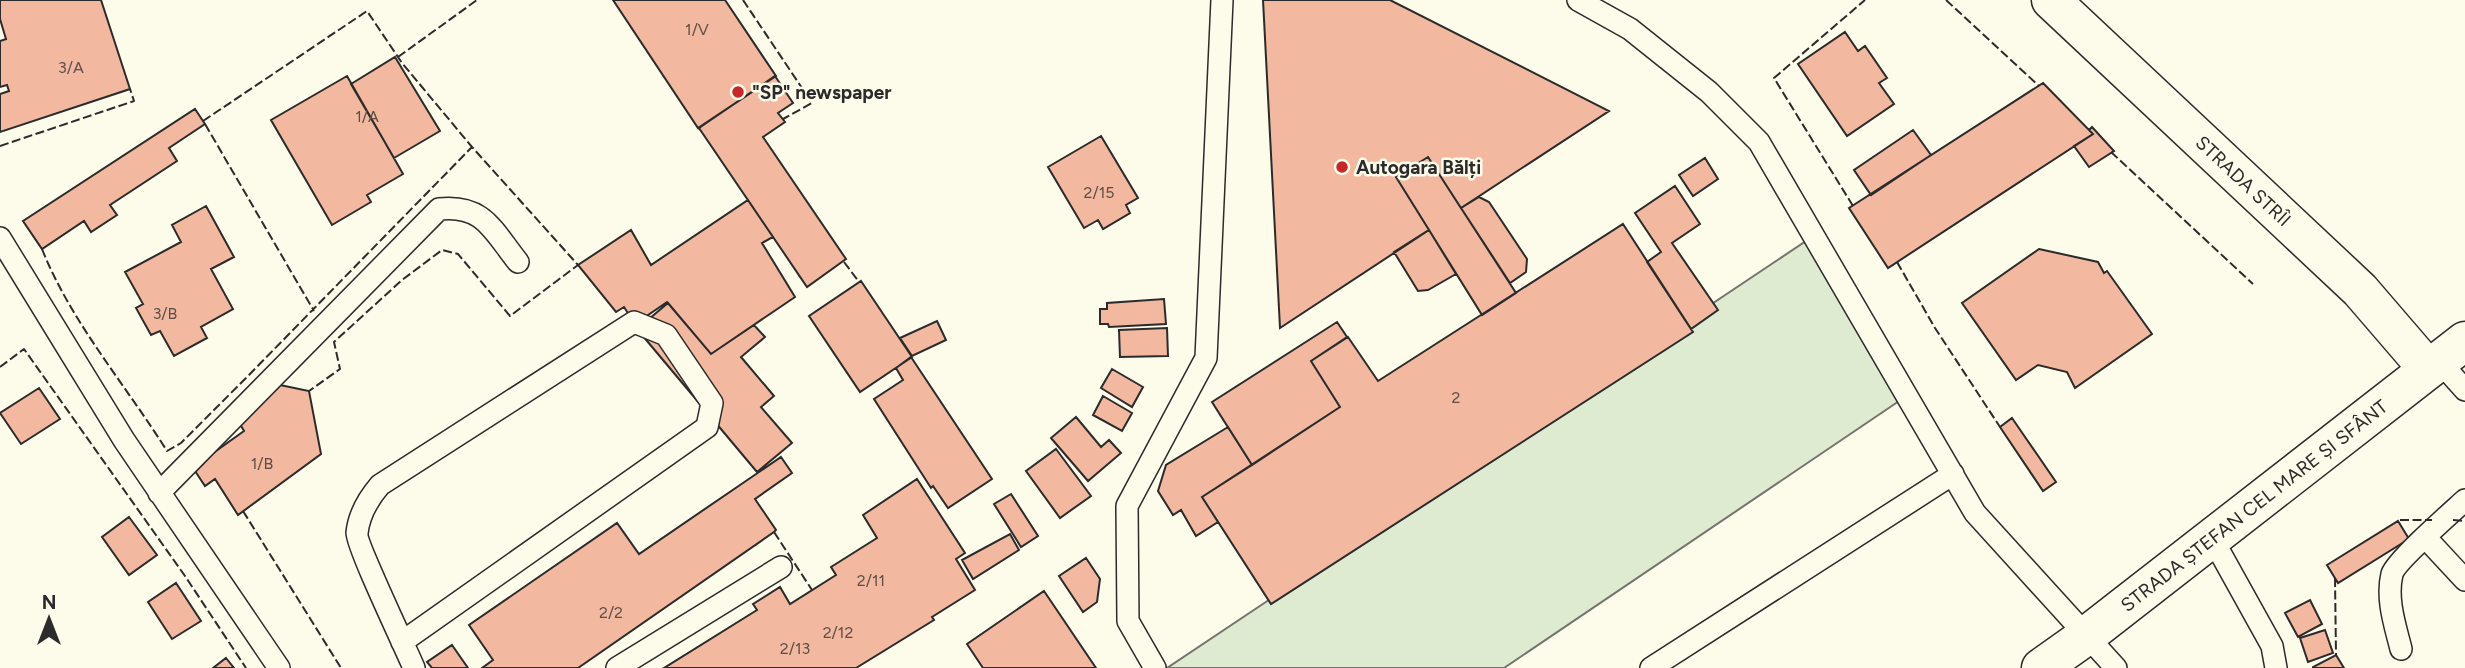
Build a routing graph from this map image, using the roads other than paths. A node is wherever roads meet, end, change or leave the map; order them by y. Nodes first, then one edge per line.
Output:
1 (1222, 0) edge
2 (1578, 0) edge
3 (2051, 0) edge
4 (0, 238) edge
5 (518, 262) dead end
6 (2444, 357) edge
7 (2465, 390) edge
8 (1953, 474) junction
9 (159, 493) junction
10 (2465, 500) edge
11 (2425, 537) junction
12 (2212, 538) junction
13 (781, 567) dead end
14 (2465, 580) edge
15 (2086, 636) junction
16 (402, 642) junction
17 (2401, 649) dead end
18 (279, 668) edge
19 (414, 668) edge
20 (617, 668) edge
21 (1155, 668) edge
22 (1651, 668) edge
23 (2041, 668) edge
24 (2116, 668) edge
25 (2276, 668) edge

1 - 21 lane
2 - 8 lane
3 - 6 street, STRADA STRÎI
4 - 9 lane
5 - 9 lane
6 - 7 lane
6 - 12 street, STRADA ȘTEFAN CEL MARE ȘI SFÂNT
8 - 15 lane
8 - 22 lane
9 - 18 lane
10 - 11 lane
11 - 14 lane
11 - 17 lane
12 - 15 street, STRADA ȘTEFAN CEL MARE ȘI SFÂNT
12 - 25 lane
13 - 20 lane
15 - 23 street, STRADA ȘTEFAN CEL MARE ȘI SFÂNT
15 - 24 lane
16 - 16 lane
16 - 19 lane

